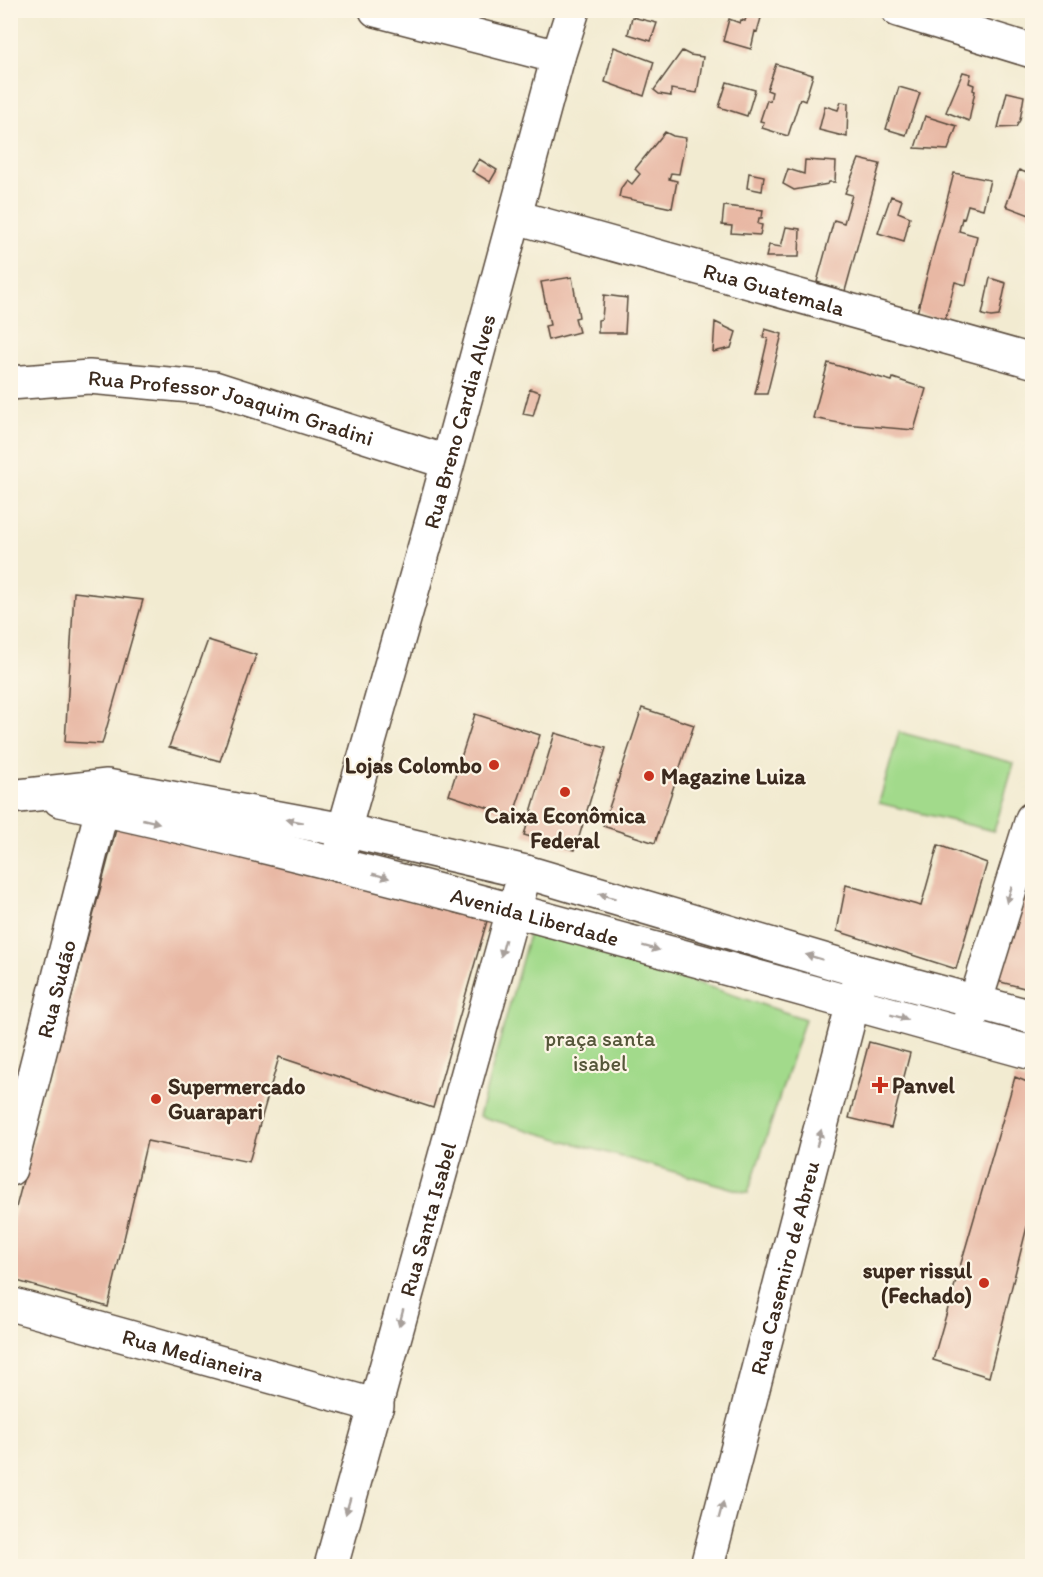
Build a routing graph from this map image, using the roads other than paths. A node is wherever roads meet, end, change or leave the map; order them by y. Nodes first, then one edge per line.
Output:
1 (376, 10) edge
2 (573, 10) edge
3 (898, 10) edge
4 (1032, 51) edge
5 (558, 57) junction
6 (516, 217) junction
7 (1032, 361) edge
8 (10, 383) edge
9 (447, 462) junction
10 (21, 796) edge
11 (102, 809) junction
12 (1032, 819) edge
13 (344, 830) junction
14 (338, 865) junction
15 (526, 872) junction
16 (513, 911) junction
17 (861, 971) junction
18 (976, 1001) junction
19 (854, 1004) junction
20 (1032, 1017) edge
21 (965, 1035) junction
22 (1032, 1053) edge
23 (10, 1169) edge
24 (10, 1304) edge
25 (377, 1406) junction
26 (331, 1566) edge
27 (706, 1566) edge

1 - 5 street
2 - 5 street, Rua Breno Cardia Alves
3 - 4 street
5 - 6 street, Rua Breno Cardia Alves
6 - 7 street, Rua Guatemala
6 - 9 street, Rua Breno Cardia Alves
8 - 9 street, Rua Professor Joaquim Gradini
9 - 13 street, Rua Breno Cardia Alves
10 - 11 street, Avenida Liberdade
13 -> 10 street, Avenida Liberdade
11 -> 14 street, Avenida Liberdade
11 - 23 street, Rua Sudão
12 -> 18 street
13 - 14 street, Rua Breno Cardia Alves
13 - 15 street, Avenida Liberdade
14 -> 16 street, Avenida Liberdade
15 - 16 street, Rua Santa Isabel
17 -> 15 street, Avenida Liberdade
16 -> 19 street, Avenida Liberdade
16 -> 25 street, Rua Santa Isabel
17 - 18 street, Avenida Liberdade
17 - 19 street, Rua Casemiro de Abreu
18 - 20 street, Avenida Liberdade
18 - 21 street
19 -> 21 street, Avenida Liberdade
27 -> 19 street, Rua Casemiro de Abreu
21 - 22 street, Avenida Liberdade
24 - 25 street, Rua Medianeira
25 -> 26 street, Rua Santa Isabel

